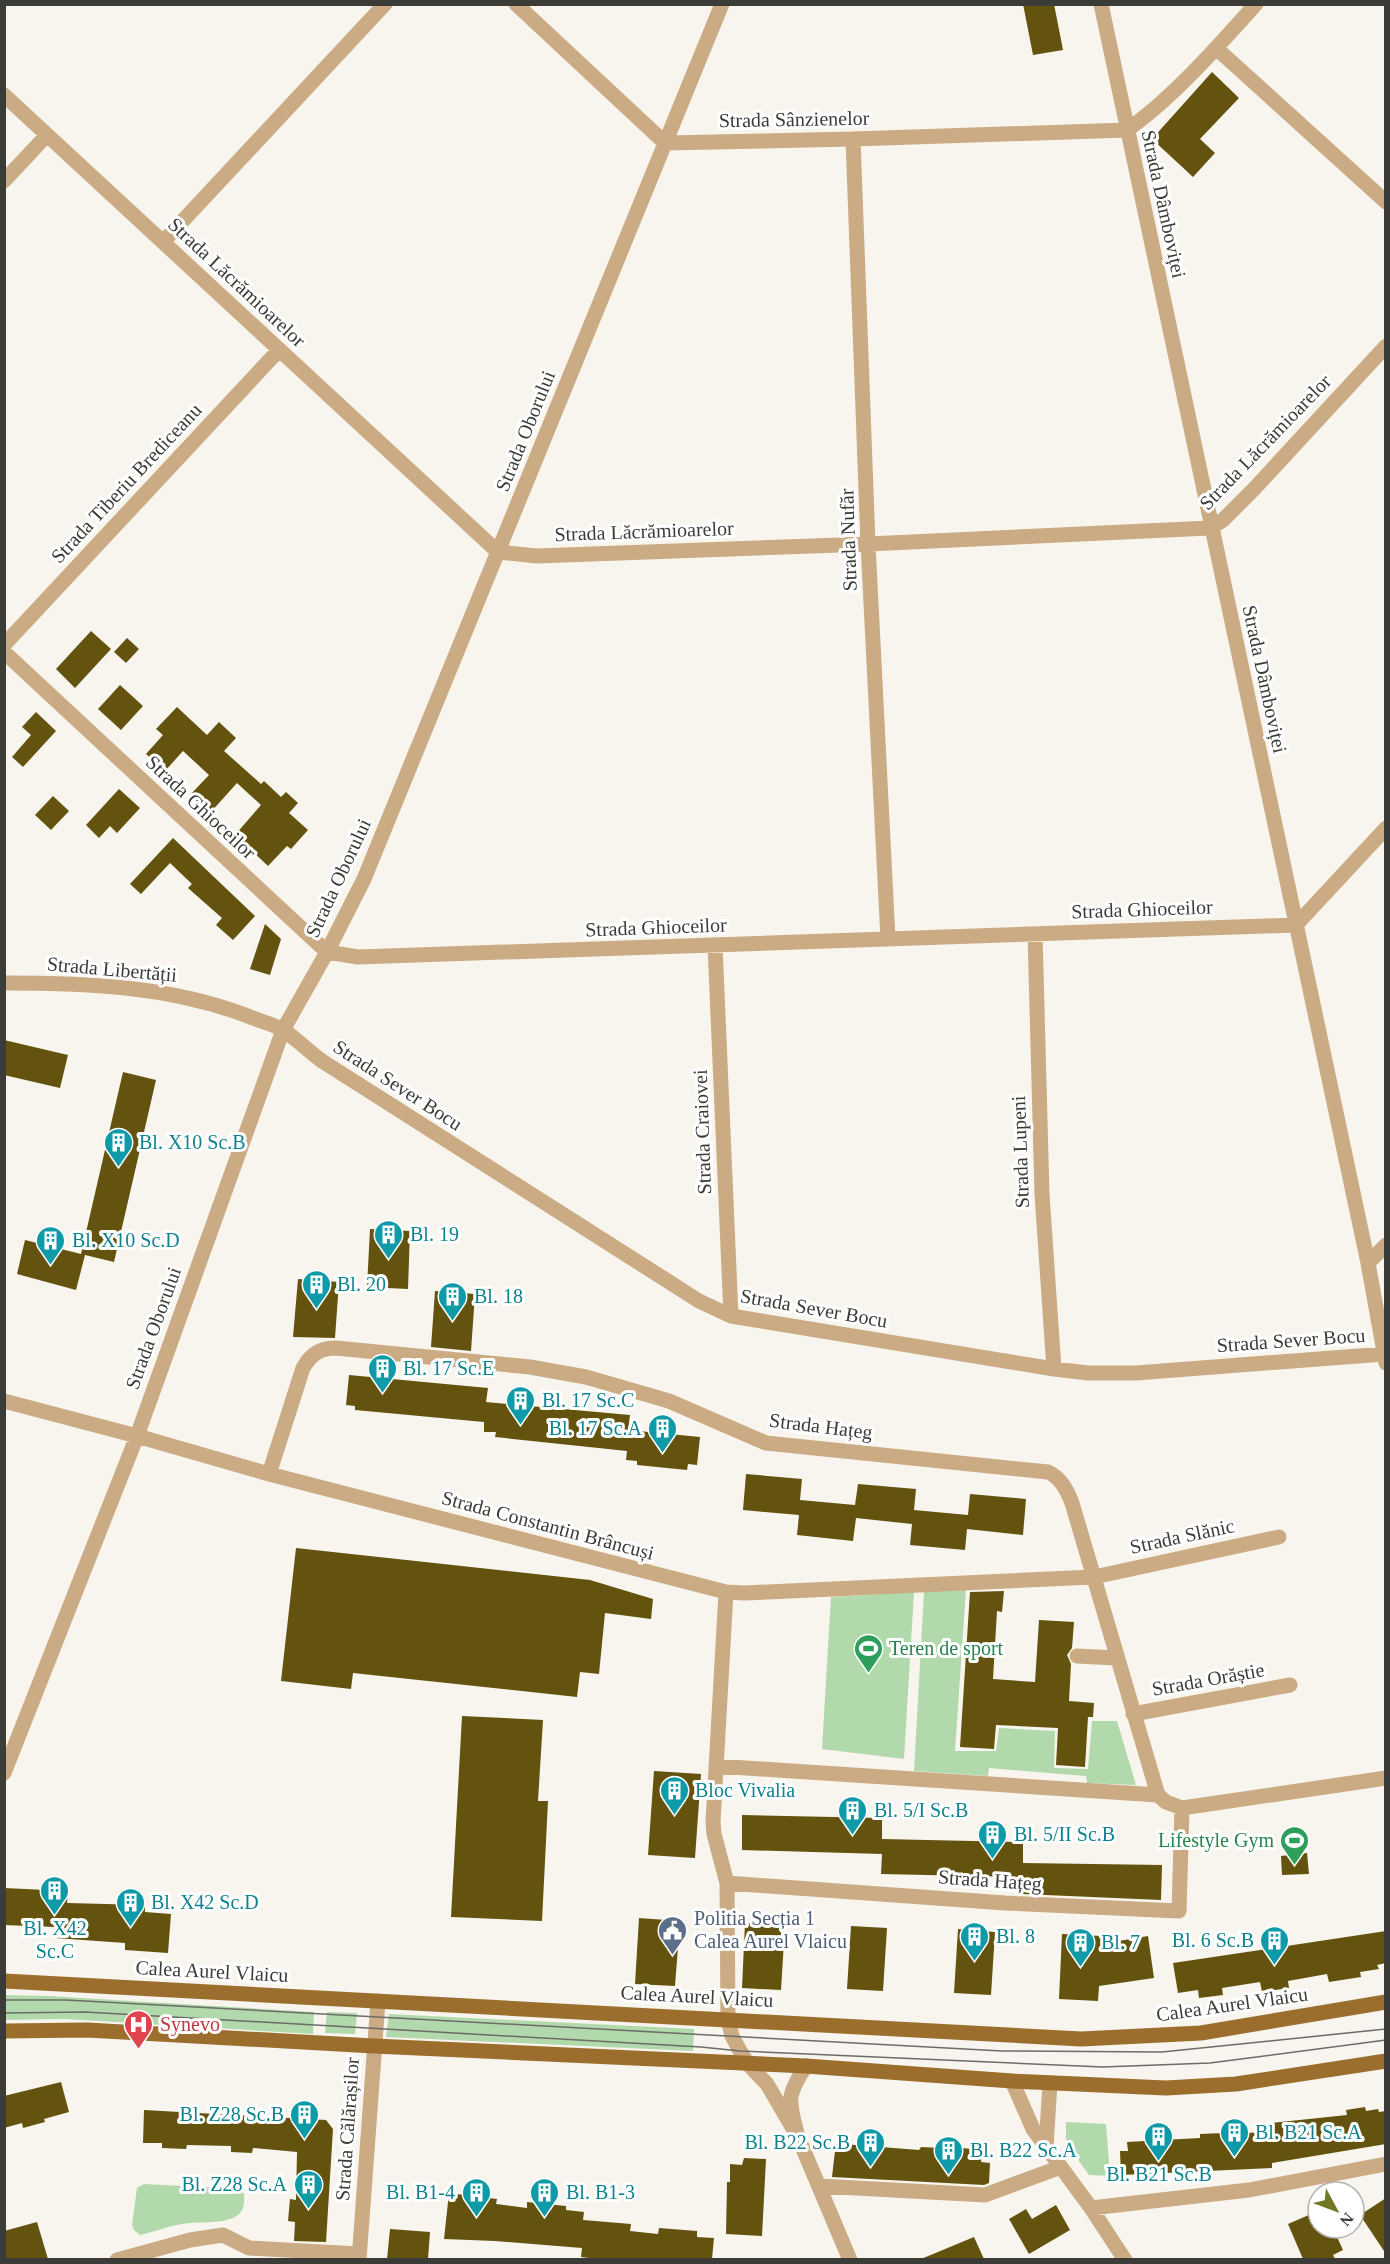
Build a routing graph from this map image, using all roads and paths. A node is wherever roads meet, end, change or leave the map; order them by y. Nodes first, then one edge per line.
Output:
1 (385, 4) edge
2 (516, 4) edge
3 (722, 4) edge
4 (1101, 4) edge
5 (1256, 4) edge
6 (1216, 48) junction
7 (4, 95) edge
8 (1127, 130) junction
9 (47, 135) junction
10 (853, 139) junction
11 (665, 142) junction
12 (4, 182) edge
13 (1386, 202) edge
14 (163, 242) junction
15 (1386, 346) edge
16 (279, 350) junction
17 (1210, 528) junction
18 (868, 544) junction
19 (498, 552) junction
20 (4, 645) edge
21 (4, 652) edge
22 (1386, 828) edge
23 (1296, 925) junction
24 (1035, 934) junction
25 (888, 939) junction
26 (716, 945) junction
27 (327, 952) junction
28 (4, 983) edge
29 (283, 1030) junction
30 (1386, 1245) edge
31 (1368, 1263) junction
32 (731, 1316) junction
33 (1382, 1319) edge
34 (1385, 1358) edge
35 (1053, 1369) junction
36 (4, 1401) edge
37 (137, 1436) junction
38 (269, 1474) junction
39 (1280, 1537) dead end
40 (1094, 1577) junction
41 (726, 1592) junction
42 (1077, 1656) dead end
43 (1116, 1658) junction
44 (1290, 1685) dead end
45 (1133, 1714) junction
46 (716, 1766) junction
47 (4, 1773) edge
48 (1386, 1778) edge
49 (1158, 1795) junction
50 (1182, 1808) junction
51 (727, 1883) junction
52 (4, 1981) edge
53 (378, 2001) junction
54 (1386, 2002) edge
55 (728, 2019) junction
56 (4, 2031) edge
57 (374, 2046) junction
58 (1386, 2061) edge
59 (748, 2064) junction
60 (806, 2066) junction
61 (1012, 2081) junction
62 (1050, 2083) junction
63 (798, 2137) junction
64 (1046, 2147) junction
65 (1386, 2164) edge
66 (1061, 2167) junction
67 (819, 2186) junction
68 (1091, 2208) junction
69 (359, 2257) edge
70 (117, 2259) edge
71 (850, 2259) edge
72 (1125, 2259) edge

1 - 14 street
2 - 11 street
3 - 11 street, Strada Oborului
4 - 8 street, Strada Dâmboviței
5 - 6 street
6 - 8 street
6 - 13 street
7 - 9 street, Strada Lăcrămioarelor
8 - 10 street, Strada Sânzienelor
8 - 17 street, Strada Dâmboviței
9 - 12 street
9 - 14 street, Strada Lăcrămioarelor
10 - 11 street, Strada Sânzienelor
10 - 18 street, Strada Nufăr
11 - 19 street, Strada Oborului
14 - 16 street, Strada Lăcrămioarelor
15 - 17 street, Strada Lăcrămioarelor
16 - 19 street, Strada Lăcrămioarelor
16 - 20 street, Strada Tiberiu Brediceanu
17 - 18 street, Strada Lăcrămioarelor
17 - 23 street, Strada Dâmboviței
18 - 19 street, Strada Lăcrămioarelor
18 - 25 street, Strada Nufăr
19 - 27 street, Strada Oborului
21 - 27 street, Strada Ghioceilor
22 - 23 street
23 - 24 street, Strada Ghioceilor
23 - 31 street, Strada Dâmboviței
24 - 25 street, Strada Ghioceilor
24 - 35 street, Strada Lupeni
25 - 26 street, Strada Ghioceilor
26 - 27 street, Strada Ghioceilor
26 - 32 street, Strada Craiovei
27 - 29 street, Strada Oborului
28 - 29 street, Strada Libertății
29 - 32 street, Strada Sever Bocu
29 - 37 street, Strada Oborului
30 - 31 street
31 - 33 street, Strada Dâmboviței
32 - 35 street, Strada Sever Bocu
33 - 34 street, Strada Dâmboviței
34 - 35 street, Strada Sever Bocu
36 - 37 street, Strada Constantin Brâncuși
37 - 38 street, Strada Constantin Brâncuși
37 - 47 street, Strada Oborului
38 - 40 street, Strada Hațeg
38 - 41 street, Strada Constantin Brâncuși
39 - 40 street, Strada Slănic
40 - 41 street, Strada Constantin Brâncuși
40 - 43 street, Strada Hațeg
41 - 46 street
42 - 43 street
43 - 45 street, Strada Hațeg
44 - 45 street, Strada Orăștie
45 - 49 street, Strada Hațeg
46 - 49 street
46 - 51 street
48 - 50 street
49 - 50 street
50 - 51 street, Strada Hațeg
51 - 55 street
52 - 53 main road, Calea Aurel Vlaicu
53 - 55 main road, Calea Aurel Vlaicu
53 - 57 street, Strada Călărașilor
54 - 55 main road, Calea Aurel Vlaicu
55 - 59 street
56 - 57 main road
57 - 59 main road
57 - 69 street, Strada Călărașilor
58 - 62 main road
59 - 60 main road
59 - 63 street
60 - 61 main road
60 - 63 street
61 - 62 main road
61 - 64 street
62 - 64 street
63 - 67 street
64 - 66 street
65 - 68 street
66 - 67 street
66 - 68 street
67 - 71 street
68 - 72 street
69 - 70 street

